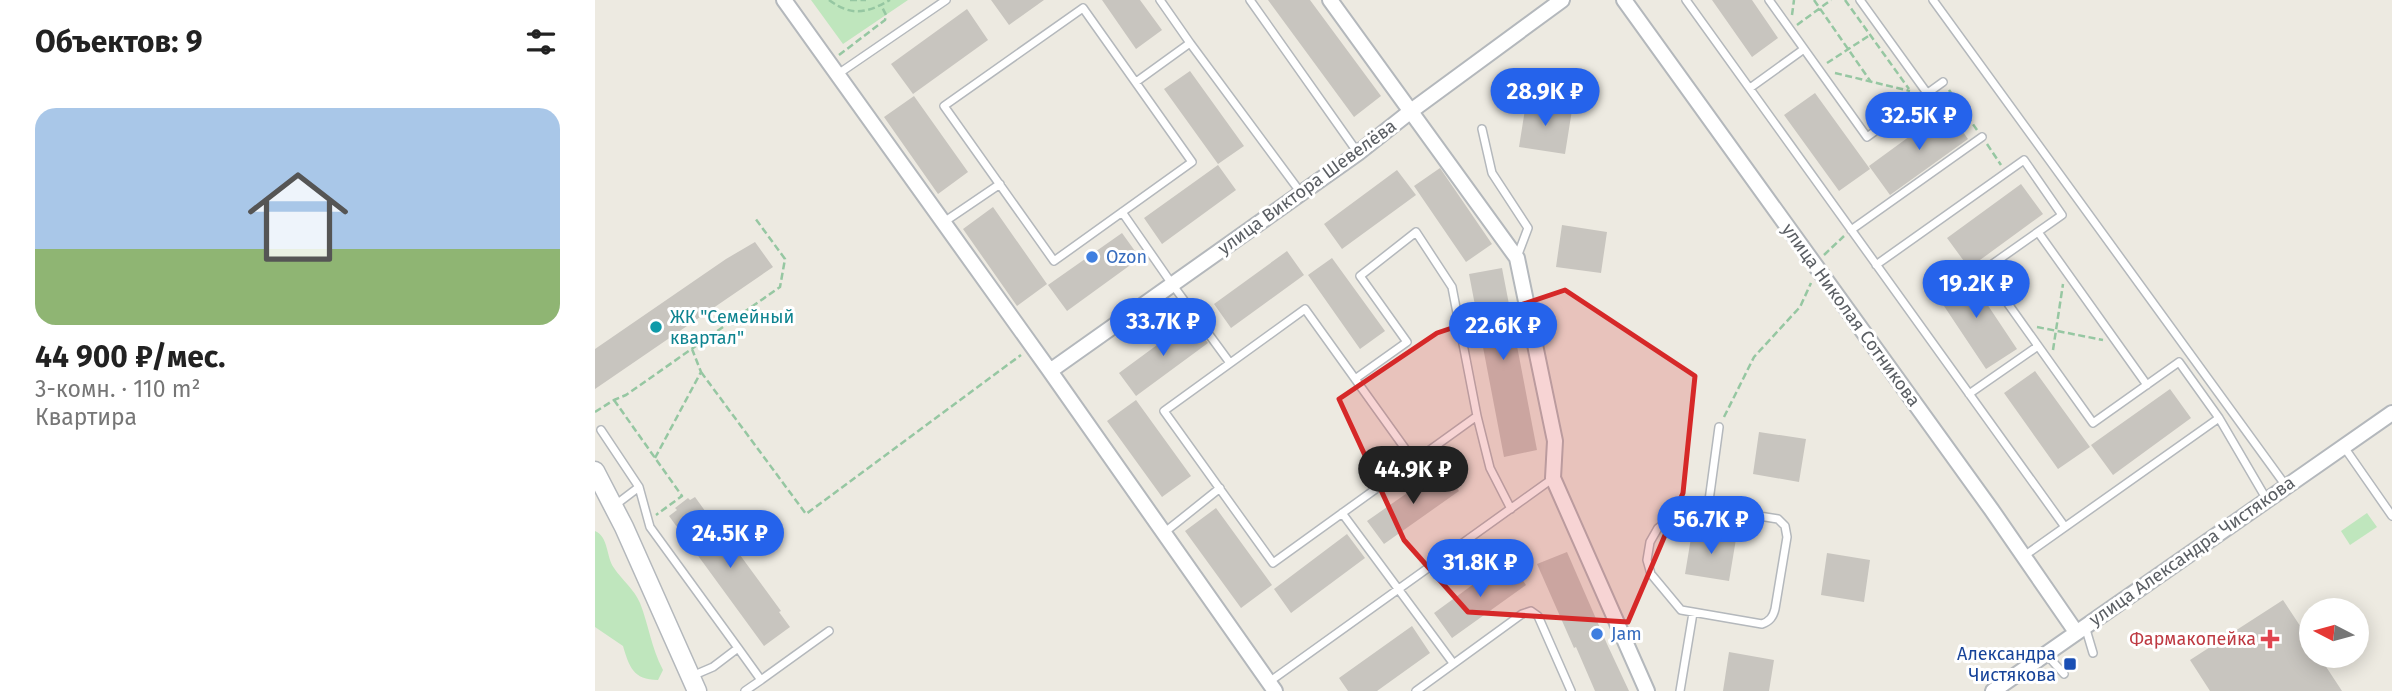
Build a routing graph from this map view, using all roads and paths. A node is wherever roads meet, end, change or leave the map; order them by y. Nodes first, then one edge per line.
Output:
1 (785, 0) edge
2 (829, 0) edge
3 (849, 0) edge
4 (866, 0) edge
5 (890, 0) edge
6 (946, 0) edge
7 (1160, 0) edge
8 (1250, 0) edge
9 (1330, 0) edge
10 (1562, 0) edge
11 (1624, 0) edge
12 (1686, 0) edge
13 (1769, 0) edge
14 (1794, 0) edge
15 (1814, 0) edge
16 (1831, 0) edge
17 (1845, 0) edge
18 (1860, 0) edge
19 (1933, 0) edge
20 (855, 1) edge
21 (881, 5) junction
22 (1820, 9) junction
23 (854, 11) junction
24 (1790, 30) junction
25 (1870, 35) junction
26 (1190, 43) junction
27 (1804, 49) junction
28 (1848, 49) junction
29 (834, 68) junction
30 (1818, 69) junction
31 (1136, 82) junction
32 (1871, 82) junction
33 (1943, 82) joint
34 (1749, 88) junction
35 (1927, 93) junction
36 (1412, 111) junction
37 (1482, 129) dead end
38 (1982, 137) junction
39 (1358, 153) junction
40 (2007, 172) junction
41 (1000, 184) junction
42 (1301, 194) junction
43 (1122, 212) junction
44 (755, 218) dead end
45 (944, 222) junction
46 (1851, 230) junction
47 (2038, 232) junction
48 (1517, 258) junction
49 (1876, 265) junction
50 (1818, 268) junction
51 (2065, 270) junction
52 (1172, 284) junction
53 (2022, 324) junction
54 (2056, 331) junction
55 (2116, 342) junction
56 (2038, 346) junction
57 (1033, 347) junction
58 (692, 349) junction
59 (1230, 363) junction
60 (2051, 364) junction
61 (1050, 371) junction
62 (701, 372) junction
63 (1355, 379) junction
64 (2147, 385) junction
65 (1969, 394) junction
66 (614, 400) junction
67 (595, 412) edge
68 (2392, 413) edge
69 (1477, 416) junction
70 (2219, 418) junction
71 (1719, 427) joint
72 (601, 430) dead end
73 (2343, 447) junction
74 (655, 458) junction
75 (1414, 461) junction
76 (595, 471) edge
77 (1553, 478) junction
78 (639, 486) junction
79 (2287, 486) junction
80 (1220, 488) junction
81 (2267, 500) junction
82 (613, 506) junction
83 (1707, 508) junction
84 (1511, 509) junction
85 (1342, 513) junction
86 (2392, 516) edge
87 (648, 521) junction
88 (2065, 527) junction
89 (1165, 532) junction
90 (2024, 556) junction
91 (1399, 590) junction
92 (1693, 612) junction
93 (2080, 629) junction
94 (829, 631) dead end
95 (738, 648) junction
96 (2093, 653) dead end
97 (2045, 654) junction
98 (1453, 663) junction
99 (2064, 674) dead end
100 (761, 680) junction
101 (694, 684) edge
102 (1272, 687) edge
103 (745, 691) edge
104 (1416, 691) edge
105 (1571, 691) edge
106 (1647, 691) edge
107 (1680, 691) edge
108 (1993, 691) edge

1 - 29 street
2 - 23 path
3 - 20 path
4 - 20 path
5 - 21 path
6 - 29 lane
7 - 26 lane
8 - 39 lane
9 - 36 street
10 - 36 street, улица Виктора Шевелёва
11 - 50 street, улица Николая Сотникова
12 - 34 lane
13 - 24 lane
14 - 24 path
15 - 22 path
16 - 22 path
17 - 25 path
18 - 35 lane
19 - 79 lane
20 - 23 path
21 - 23 path
21 - 29 path
22 - 24 path
22 - 28 path
24 - 27 lane
25 - 28 path
25 - 32 path
26 - 31 lane
26 - 42 lane
27 - 30 lane
27 - 34 lane
28 - 30 path
28 - 32 path
29 - 45 street
30 - 32 path
30 - 35 lane
31 - 41 lane
31 - 43 lane
33 - 35 lane
33 - 38 path
34 - 46 lane
36 - 39 street, улица Виктора Шевелёва
36 - 48 street
37 - 48 lane
38 - 40 path
38 - 46 lane
39 - 42 street, улица Виктора Шевелёва
40 - 47 lane
40 - 49 lane
41 - 43 lane
41 - 45 lane
42 - 52 street, улица Виктора Шевелёва
43 - 52 lane
44 - 58 path
45 - 57 street
46 - 49 lane
46 - 50 path
47 - 51 lane
47 - 53 lane
48 - 77 street
49 - 65 lane
50 - 71 path
50 - 90 street, улица Николая Сотникова
51 - 54 path
51 - 55 lane
52 - 59 lane
52 - 61 street, улица Виктора Шевелёва
53 - 54 path
53 - 56 lane
54 - 55 path
54 - 60 path
55 - 64 lane
56 - 60 lane
56 - 65 lane
57 - 61 street
57 - 62 path
58 - 62 path
58 - 66 path
59 - 63 lane
59 - 80 lane
60 - 64 lane
61 - 89 street
62 - 74 path
63 - 69 lane
63 - 75 lane
64 - 70 lane
65 - 88 lane
66 - 67 path
66 - 74 path
68 - 73 street, улица Александра Чистякова
69 - 75 lane
69 - 84 lane
70 - 81 lane
70 - 88 lane
71 - 83 lane
72 - 78 lane
73 - 79 street, улица Александра Чистякова
73 - 86 lane
74 - 87 path
75 - 85 lane
76 - 82 street
77 - 84 lane
77 - 106 street
78 - 82 lane
78 - 87 lane
79 - 81 street, улица Александра Чистякова
80 - 85 lane
80 - 89 lane
81 - 93 street, улица Александра Чистякова
82 - 101 street
83 - 92 lane
83 - 92 lane
84 - 91 lane
85 - 91 lane
87 - 95 lane
88 - 90 lane
89 - 102 street
90 - 93 street, улица Николая Сотникова
91 - 98 lane
91 - 102 lane
92 - 107 lane
93 - 96 lane
93 - 97 street, улица Александра Чистякова
94 - 100 lane
95 - 100 lane
95 - 101 lane
97 - 99 lane
97 - 108 street, улица Александра Чистякова
98 - 104 lane
98 - 105 lane
100 - 103 lane

